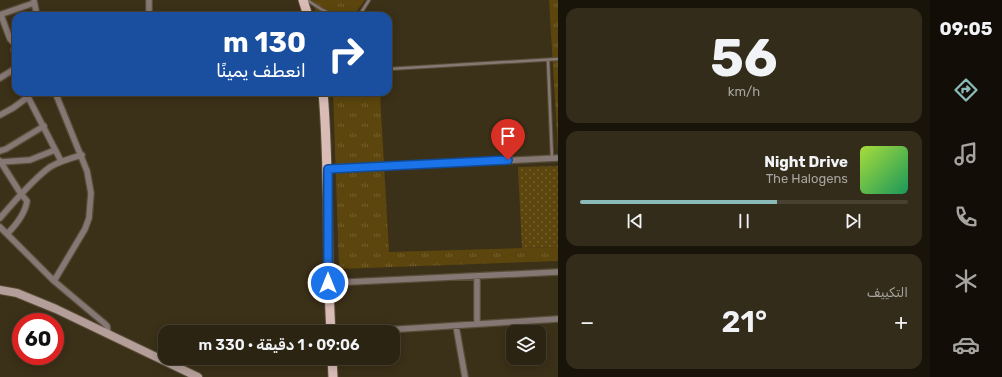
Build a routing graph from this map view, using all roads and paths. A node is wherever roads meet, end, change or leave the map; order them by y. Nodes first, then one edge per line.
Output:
1 (149, 0) edge
2 (305, 0) edge
3 (369, 0) edge
4 (34, 2) edge
5 (36, 12) edge
6 (149, 12) edge
7 (307, 12) edge
8 (325, 12) edge
9 (362, 12) edge
10 (0, 15) edge
11 (12, 41) edge
12 (548, 60) junction
13 (558, 60) edge
14 (392, 69) edge
15 (12, 70) edge
16 (0, 78) edge
17 (26, 96) edge
18 (29, 96) edge
19 (57, 96) edge
20 (323, 96) edge
21 (0, 115) edge
22 (44, 126) junction
23 (55, 150) junction
24 (0, 151) edge
25 (82, 155) junction
26 (555, 158) edge
27 (61, 161) junction
28 (0, 162) edge
29 (328, 169) junction
30 (21, 194) junction
31 (0, 218) edge
32 (0, 227) edge
33 (7, 234) junction
34 (558, 272) edge
35 (477, 276) junction
36 (54, 281) junction
37 (328, 283) junction
38 (0, 290) edge
39 (557, 319) dead end
40 (477, 324) junction
41 (331, 325) edge
42 (456, 326) junction
43 (400, 329) edge
44 (108, 334) junction
45 (332, 365) edge
46 (198, 377) edge
47 (333, 377) edge
48 (465, 377) edge

1 - 6 street
2 - 7 main road
2 - 8 lane
3 - 9 lane
4 - 5 street
4 - 10 street
10 - 11 street
12 - 13 lane
12 - 14 lane
12 - 26 lane
15 - 16 street
17 - 21 street
18 - 22 street
19 - 25 street
20 - 29 main road
22 - 23 street
22 - 24 street
23 - 27 street
23 - 28 street
25 - 27 street
25 - 36 street
26 - 29 street
27 - 30 street
28 - 30 street
29 - 37 main road
30 - 31 street
30 - 33 street
32 - 33 street
33 - 36 street
34 - 35 street
35 - 37 street
35 - 40 street
36 - 44 street
37 - 41 main road
38 - 44 main road
39 - 40 street
40 - 42 street
42 - 43 street
42 - 48 street
44 - 46 main road
45 - 47 main road

